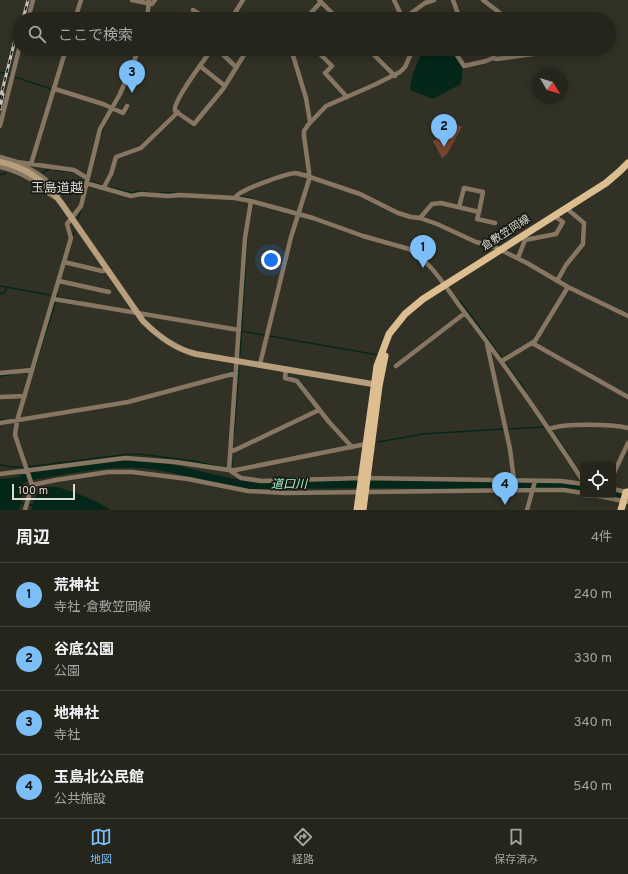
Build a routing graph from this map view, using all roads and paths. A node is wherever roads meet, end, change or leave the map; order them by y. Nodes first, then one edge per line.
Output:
1 (33, 0) edge
2 (81, 0) edge
3 (132, 0) edge
4 (155, 0) edge
5 (243, 0) edge
6 (394, 0) edge
7 (434, 0) edge
8 (453, 0) edge
9 (483, 0) edge
10 (320, 1) edge
11 (149, 2) edge
12 (193, 10) dead end
13 (30, 12) edge
14 (77, 12) edge
15 (147, 12) edge
16 (196, 12) edge
17 (235, 12) edge
18 (311, 12) edge
19 (331, 12) edge
20 (400, 12) edge
21 (413, 12) edge
22 (457, 12) edge
23 (499, 12) edge
24 (18, 56) edge
25 (64, 56) edge
26 (136, 56) edge
27 (206, 56) edge
28 (224, 56) edge
29 (243, 56) edge
30 (293, 56) edge
31 (322, 56) edge
32 (375, 56) edge
33 (410, 56) edge
34 (458, 56) edge
35 (519, 56) edge
36 (200, 66) junction
37 (236, 68) junction
38 (395, 76) junction
39 (224, 86) junction
40 (54, 88) junction
41 (347, 97) junction
42 (127, 106) dead end
43 (112, 108) junction
44 (178, 112) junction
45 (310, 122) junction
46 (0, 126) edge
47 (0, 157) edge
48 (0, 162) edge
49 (17, 162) junction
50 (628, 163) edge
51 (31, 164) junction
52 (0, 167) edge
53 (309, 177) junction
54 (87, 180) junction
55 (104, 187) junction
56 (235, 197) junction
57 (58, 199) junction
58 (251, 201) junction
59 (459, 207) junction
60 (566, 208) junction
61 (479, 212) junction
62 (298, 213) junction
63 (72, 217) junction
64 (420, 218) junction
65 (557, 218) dead end
66 (495, 223) dead end
67 (500, 250) junction
68 (518, 258) junction
69 (65, 262) junction
70 (108, 270) junction
71 (60, 281) junction
72 (557, 281) junction
73 (444, 286) junction
74 (568, 287) junction
75 (109, 292) dead end
76 (55, 300) junction
77 (466, 313) junction
78 (138, 314) junction
79 (628, 316) edge
80 (239, 330) junction
81 (487, 342) junction
82 (532, 344) junction
83 (503, 360) junction
84 (237, 361) junction
85 (260, 364) junction
86 (396, 366) dead end
87 (286, 369) junction
88 (32, 370) junction
89 (236, 371) junction
90 (0, 373) edge
91 (377, 385) junction
92 (24, 396) junction
93 (0, 397) edge
94 (628, 397) edge
95 (320, 411) junction
96 (18, 419) junction
97 (0, 423) edge
98 (628, 428) edge
99 (549, 429) junction
100 (628, 443) edge
101 (366, 444) junction
102 (353, 446) junction
103 (232, 451) junction
104 (27, 468) junction
105 (229, 469) junction
106 (616, 469) edge
107 (0, 474) edge
108 (580, 477) edge
109 (364, 478) junction
110 (514, 480) junction
111 (535, 481) junction
112 (580, 482) edge
113 (32, 484) junction
114 (533, 489) junction
115 (363, 491) junction
116 (616, 491) edge
117 (580, 493) edge
118 (616, 496) edge
119 (626, 497) edge
120 (25, 509) edge
121 (357, 510) edge
122 (363, 510) edge
123 (527, 510) edge
124 (621, 510) edge

1 - 13 street
2 - 14 street
3 - 11 street
4 - 11 street
5 - 17 street
6 - 20 street
7 - 21 street
8 - 22 street
9 - 23 street
10 - 18 street
10 - 19 street
11 - 15 street
12 - 16 street
24 - 46 street
25 - 40 street
26 - 43 street
27 - 36 street
28 - 37 street
29 - 37 street
30 - 45 street
31 - 41 street
32 - 38 street
33 - 38 street
34 - 35 street
36 - 39 street
36 - 44 street
37 - 39 street
38 - 41 street
39 - 44 street
40 - 43 street
40 - 51 street
41 - 45 street
42 - 43 street
43 - 54 street
44 - 55 street
45 - 53 street
47 - 49 street
48 - 57 street
49 - 51 street
49 - 57 street
50 - 60 main road, 倉敷笠岡線
51 - 54 street
52 - 57 street
53 - 56 street
53 - 62 street
53 - 64 street
54 - 55 street
54 - 63 street
55 - 56 street
56 - 58 street
57 - 63 street
58 - 62 street
58 - 80 street
59 - 61 street
59 - 61 street
59 - 64 street
60 - 67 main road, 倉敷笠岡線
60 - 72 street
61 - 66 street
62 - 73 street
62 - 85 street
63 - 69 street
63 - 70 street
64 - 67 street
65 - 68 street
67 - 68 street
67 - 73 main road, 倉敷笠岡線
68 - 72 street
69 - 70 street
69 - 71 street
70 - 78 street
71 - 75 street
71 - 76 street
72 - 74 street
73 - 77 street
73 - 91 main road, 倉敷笠岡線
74 - 79 street
74 - 82 street
76 - 78 street
76 - 88 street
77 - 81 street
77 - 86 street
78 - 80 street
78 - 84 street
80 - 84 street
81 - 83 street
81 - 110 street
82 - 83 street
82 - 94 street
83 - 99 street
84 - 85 street
84 - 89 street
85 - 87 street
87 - 91 street
87 - 95 street
88 - 90 street
88 - 92 street
89 - 96 street
89 - 103 street
91 - 101 main road, 倉敷笠岡線
91 - 109 main road, 倉敷笠岡線
92 - 93 street
92 - 96 street
95 - 102 street
95 - 103 street
96 - 97 street
96 - 104 street
98 - 99 street
99 - 108 street
100 - 106 street
101 - 102 street
101 - 109 main road, 倉敷笠岡線
102 - 105 street
103 - 105 street
104 - 105 street
104 - 107 street
104 - 113 street
105 - 109 street
109 - 110 street
109 - 115 main road, 倉敷笠岡線
110 - 111 street
111 - 112 street
111 - 114 street
113 - 115 street
113 - 120 street
114 - 115 street
114 - 117 street
114 - 123 street
115 - 121 main road, 倉敷笠岡線
115 - 122 main road, 倉敷笠岡線
116 - 119 street
118 - 119 street
119 - 124 main road

